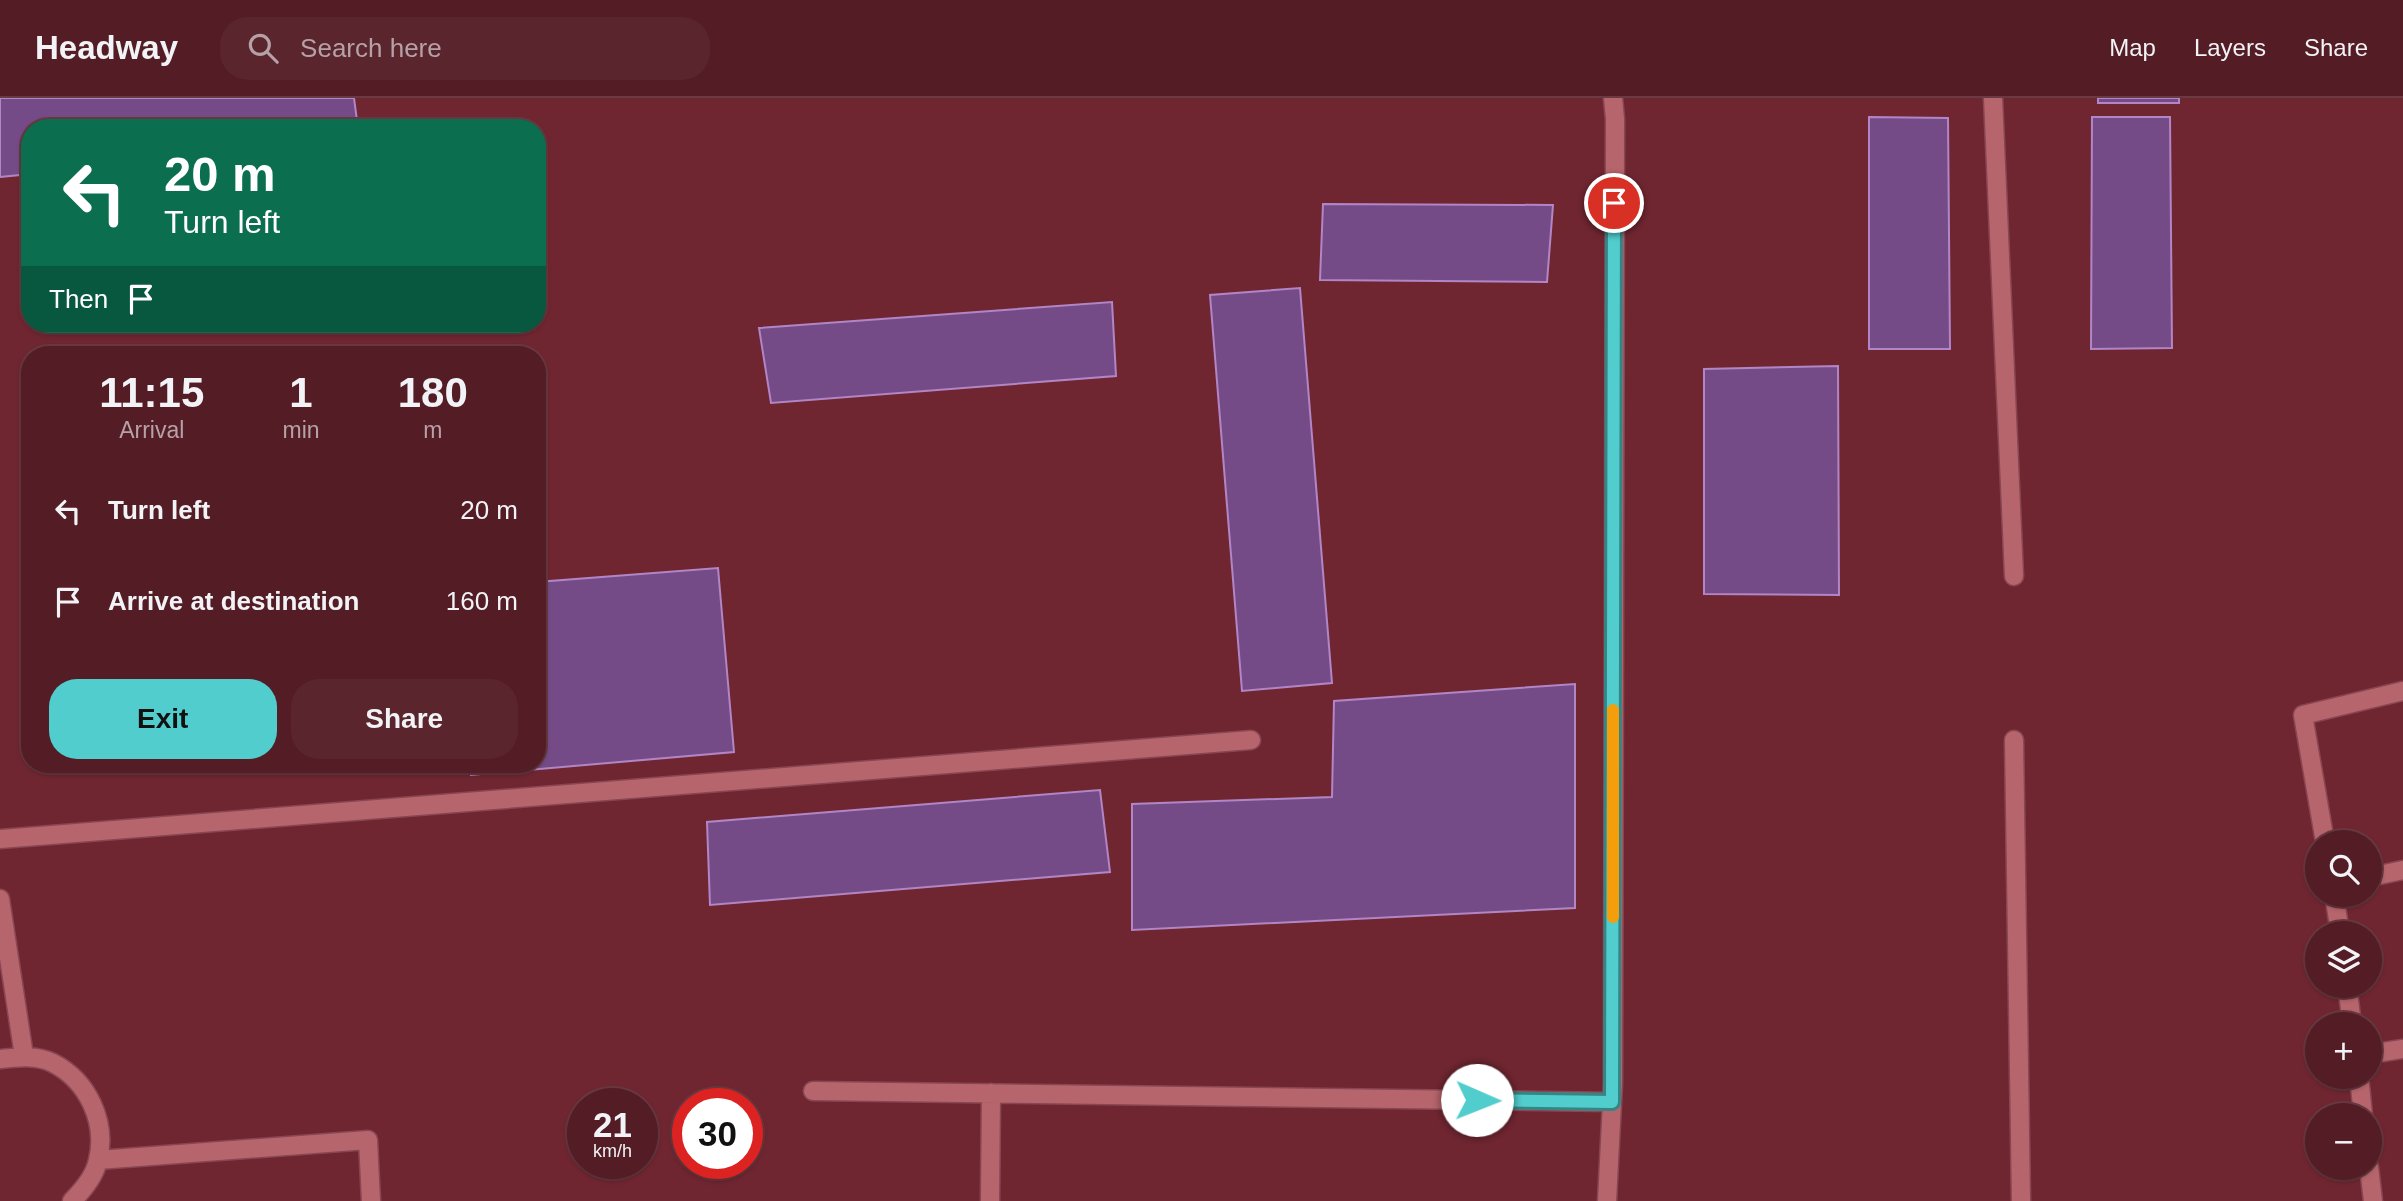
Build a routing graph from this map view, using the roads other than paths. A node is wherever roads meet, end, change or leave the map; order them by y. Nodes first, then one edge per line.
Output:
1 (1613, 98) edge
2 (1993, 98) edge
3 (2014, 576) dead end
4 (2403, 691) edge
5 (1251, 740) dead end
6 (2014, 740) dead end
7 (2323, 830) edge
8 (0, 838) edge
9 (2403, 870) edge
10 (2382, 874) edge
11 (0, 899) edge
12 (2403, 1049) edge
13 (2382, 1052) edge
14 (24, 1056) junction
15 (0, 1059) edge
16 (813, 1091) dead end
17 (991, 1093) junction
18 (1612, 1102) junction
19 (98, 1160) junction
20 (2371, 1180) edge
21 (72, 1201) edge
22 (371, 1201) edge
23 (990, 1201) edge
24 (1607, 1201) edge
25 (2021, 1201) edge
26 (2373, 1201) edge

1 - 18 street
2 - 3 street
4 - 7 street
5 - 8 street
6 - 25 street
9 - 10 street
11 - 14 street
12 - 13 street
14 - 15 street
14 - 19 street
16 - 17 street
17 - 18 street
17 - 23 street
18 - 24 street
19 - 21 street
19 - 22 street
20 - 26 street

